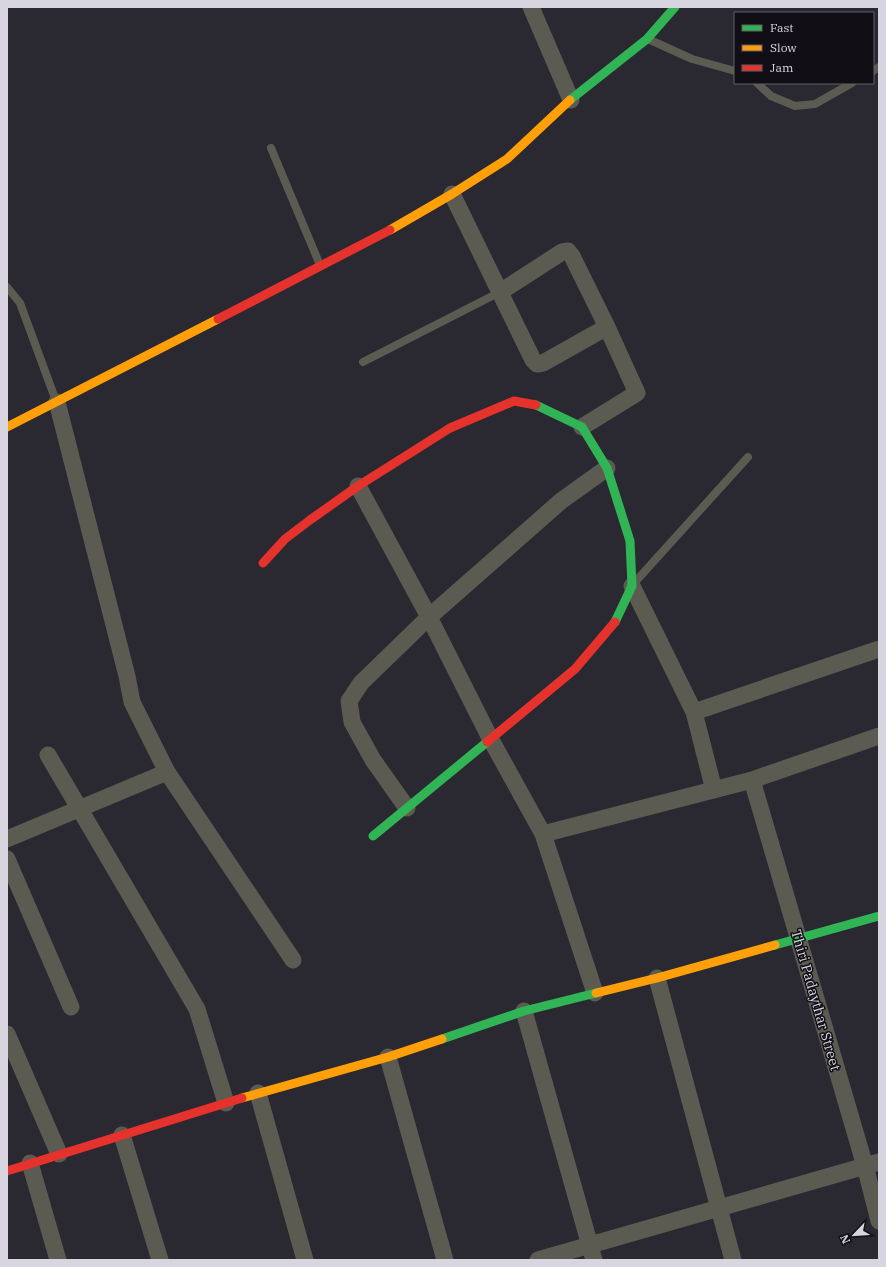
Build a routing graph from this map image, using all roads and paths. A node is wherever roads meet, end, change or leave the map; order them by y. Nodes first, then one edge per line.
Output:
1 (531, 7) edge
2 (675, 7) edge
3 (647, 39) junction
4 (734, 72) edge
5 (758, 84) edge
6 (850, 84) edge
7 (571, 100) junction
8 (271, 148) dead end
9 (452, 194) junction
10 (321, 267) junction
11 (7, 287) edge
12 (500, 292) junction
13 (607, 327) junction
14 (363, 362) dead end
15 (57, 402) junction
16 (7, 427) edge
17 (582, 427) junction
18 (748, 457) dead end
19 (607, 468) junction
20 (358, 486) junction
21 (263, 563) dead end
22 (632, 586) junction
23 (429, 617) junction
24 (879, 649) edge
25 (694, 712) junction
26 (879, 736) edge
27 (490, 738) junction
28 (48, 756) dead end
29 (167, 772) junction
30 (752, 780) junction
31 (714, 790) junction
32 (407, 808) junction
33 (80, 809) junction
34 (543, 834) junction
35 (373, 836) dead end
36 (7, 839) edge
37 (7, 859) edge
38 (879, 916) edge
39 (798, 938) junction
40 (294, 960) dead end
41 (657, 978) junction
42 (595, 994) junction
43 (71, 1007) dead end
44 (524, 1011) junction
45 (7, 1034) edge
46 (388, 1058) junction
47 (258, 1093) junction
48 (226, 1103) junction
49 (122, 1135) junction
50 (59, 1154) junction
51 (30, 1162) junction
52 (872, 1164) edge
53 (7, 1171) edge
54 (718, 1208) junction
55 (879, 1221) edge
56 (592, 1252) edge
57 (58, 1260) edge
58 (160, 1260) edge
59 (305, 1260) edge
60 (445, 1260) edge
61 (538, 1260) edge
62 (733, 1260) edge

1 - 7 street
2 - 3 street
3 - 4 lane
3 - 7 street
5 - 6 lane
7 - 9 street
8 - 10 lane
9 - 10 street
9 - 12 street
10 - 15 street
11 - 15 lane
12 - 13 street
12 - 13 street
12 - 14 lane
13 - 17 street
15 - 16 street
15 - 29 street
17 - 19 street
17 - 20 street
18 - 22 lane
19 - 22 street
19 - 23 street
20 - 21 street
20 - 23 street
22 - 25 street
22 - 27 street
23 - 27 street
23 - 32 street
24 - 25 street
25 - 31 street
26 - 30 street
27 - 32 street
27 - 34 street
28 - 33 street
29 - 33 street
29 - 40 street
30 - 31 street
30 - 39 street, Thiri Padaythar Street
31 - 34 street
32 - 35 street
33 - 36 street
33 - 48 street
34 - 42 street
37 - 43 street
38 - 39 street
39 - 41 street
39 - 52 street, Thiri Padaythar Street
41 - 42 street
41 - 54 street
42 - 44 street
44 - 46 street
44 - 56 street
45 - 50 street
46 - 47 street
46 - 60 street
47 - 48 street
47 - 59 street
48 - 49 street
49 - 50 street
49 - 58 street
50 - 51 street
51 - 53 street
51 - 57 street
52 - 54 street
52 - 55 street, Thiri Padaythar Street
54 - 56 street
54 - 62 street
56 - 61 street

